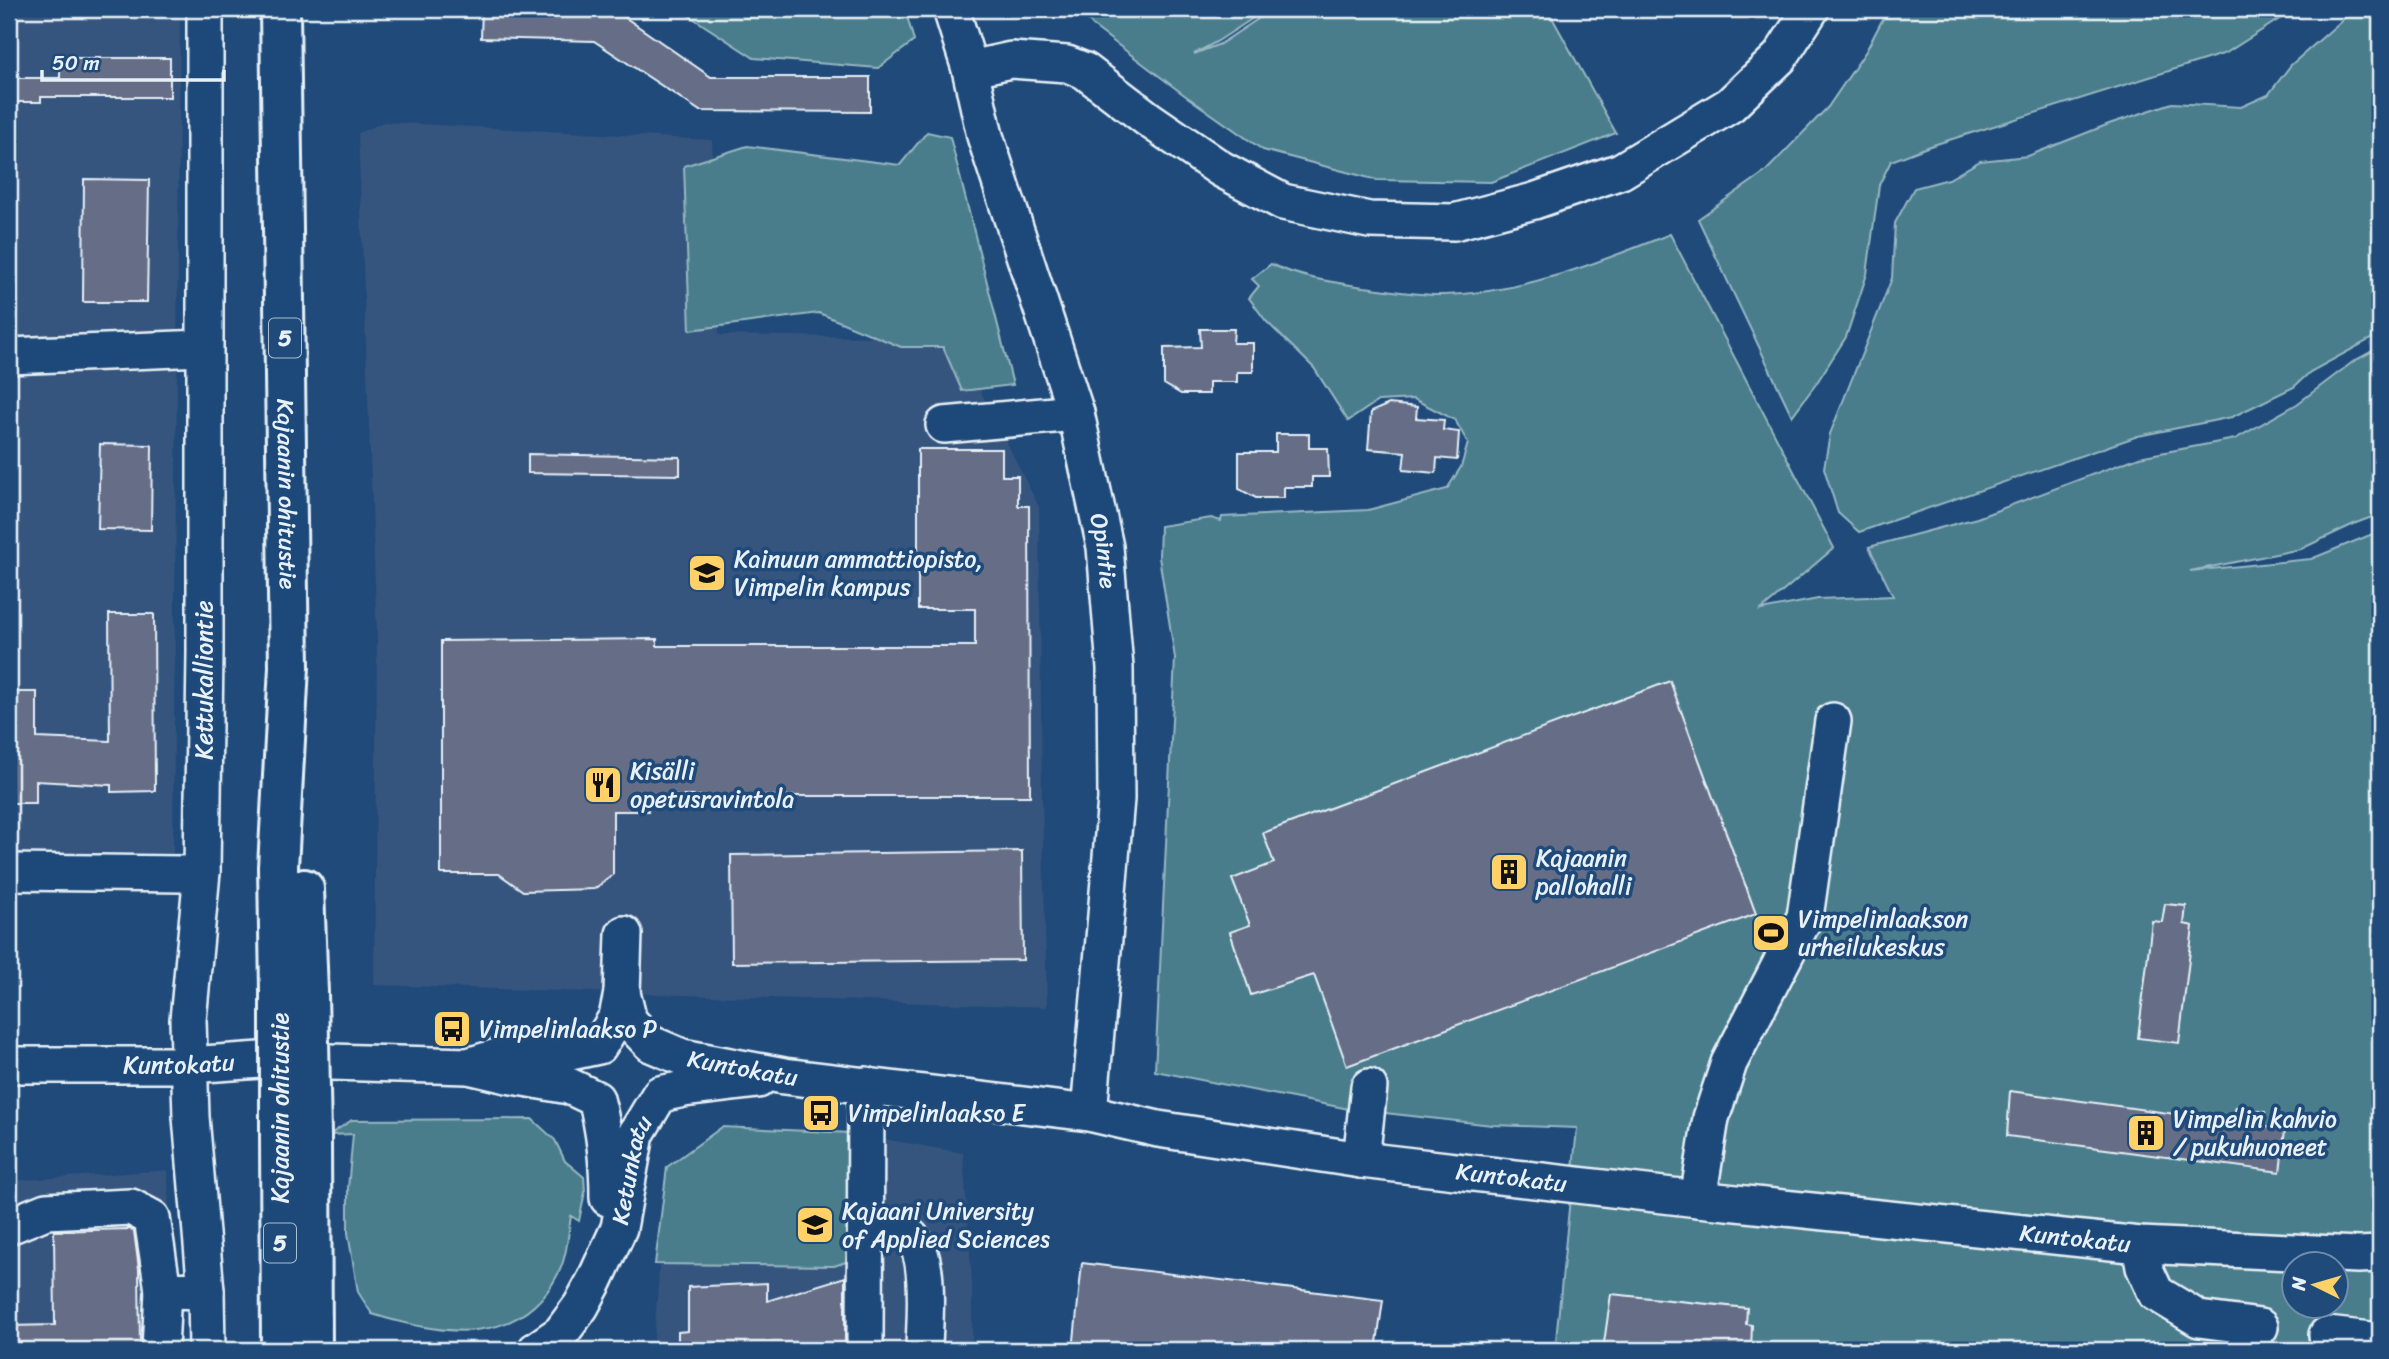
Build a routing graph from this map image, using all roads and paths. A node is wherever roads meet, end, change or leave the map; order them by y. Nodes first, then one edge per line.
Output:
1 (205, 9) edge
2 (280, 9) edge
3 (951, 9) edge
4 (1811, 9) edge
5 (970, 69) junction
6 (203, 348) junction
7 (9, 356) edge
8 (1076, 413) junction
9 (944, 425) dead end
10 (1833, 721) dead end
11 (9, 872) edge
12 (202, 872) junction
13 (620, 934) dead end
14 (622, 993) junction
15 (651, 1044) junction
16 (599, 1046) junction
17 (9, 1065) edge
18 (189, 1065) junction
19 (468, 1066) junction
20 (784, 1076) junction
21 (866, 1085) junction
22 (1368, 1087) dead end
23 (660, 1094) junction
24 (596, 1099) junction
25 (1089, 1113) junction
26 (296, 1136) junction
27 (1361, 1160) junction
28 (1698, 1199) junction
29 (9, 1226) edge
30 (866, 1232) junction
31 (2140, 1245) junction
32 (608, 1250) junction
33 (2380, 1254) edge
34 (163, 1290) junction
35 (206, 1291) junction
36 (2199, 1319) junction
37 (2260, 1327) dead end
38 (2327, 1335) dead end
39 (2380, 1341) edge
40 (559, 1345) edge
41 (160, 1350) edge
42 (207, 1350) edge
43 (281, 1350) edge
44 (312, 1350) edge
45 (865, 1350) edge
46 (924, 1350) edge
47 (2217, 1350) edge

1 - 6 street, Kettukalliontie
2 - 26 highway, Kajaanin ohitustie / 5, bridge
3 - 5 street, Opintie
4 - 5 street
5 - 8 street, Opintie
6 - 7 street
6 - 12 street, Kettukalliontie
8 - 9 street
8 - 25 street, Opintie
10 - 28 street
11 - 12 street
12 - 18 street, Kettukalliontie
13 - 14 street
14 - 15 street
14 - 16 street
15 - 16 street
15 - 20 street, Kuntokatu
15 - 23 street
16 - 19 street, Kuntokatu
16 - 24 street
17 - 18 street, Kuntokatu
18 - 19 street, Kuntokatu
18 - 35 street, Kettukalliontie
19 - 24 street
20 - 21 street, Kuntokatu
20 - 23 street
21 - 25 street, Kuntokatu
21 - 30 street
22 - 27 street
23 - 24 street
23 - 32 street, Ketunkatu
24 - 32 street, Ketunkatu
25 - 27 street, Kuntokatu
26 - 43 highway, Kajaanin ohitustie / 5
26 - 44 highway, Kajaanin ohitustie / 5
27 - 28 street, Kuntokatu
28 - 31 street, Kuntokatu
29 - 34 street
30 - 45 street
30 - 46 street
31 - 33 street, Kuntokatu
31 - 36 street
32 - 40 street, Ketunkatu
34 - 35 street
34 - 41 street
35 - 42 street, Kettukalliontie
36 - 37 street
36 - 47 street
38 - 39 street

